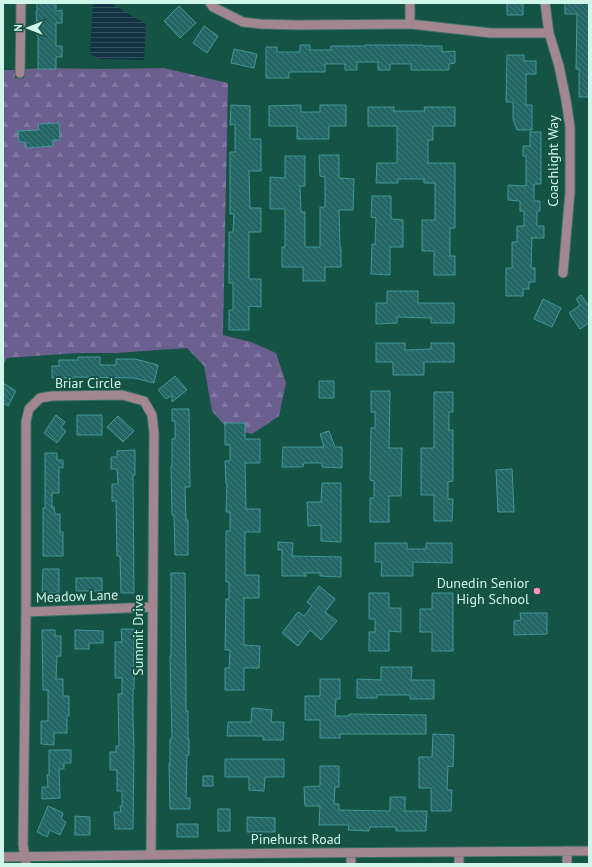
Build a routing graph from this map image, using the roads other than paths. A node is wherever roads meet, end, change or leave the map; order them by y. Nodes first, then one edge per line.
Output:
1 (20, 3) edge
2 (210, 3) edge
3 (410, 3) edge
4 (545, 3) edge
5 (410, 24) junction
6 (549, 32) junction
7 (20, 73) dead end
8 (563, 273) dead end
9 (152, 415) joint
10 (152, 607) junction
11 (26, 612) junction
12 (567, 851) junction
13 (589, 851) edge
14 (460, 852) junction
15 (351, 853) junction
16 (243, 854) junction
17 (151, 855) junction
18 (3, 857) edge
19 (26, 860) edge
20 (134, 860) edge
21 (242, 864) edge
22 (351, 864) edge
23 (460, 864) edge
24 (567, 864) edge

1 - 7 street
2 - 5 street
3 - 5 street
4 - 6 street, Coachlight Way
5 - 6 street
6 - 8 street, Coachlight Way
9 - 10 street, Summit Drive
9 - 11 street, Briar Circle
10 - 11 street, Meadow Lane
10 - 17 street, Summit Drive
11 - 19 street
12 - 13 street, Pinehurst Road
12 - 14 street, Pinehurst Road
12 - 24 street
14 - 15 street, Pinehurst Road
14 - 23 street
15 - 16 street, Pinehurst Road
15 - 22 street
16 - 17 street, Pinehurst Road
16 - 21 street
17 - 20 street, Pinehurst Road
18 - 19 street, Pinehurst Road
19 - 20 street, Pinehurst Road

